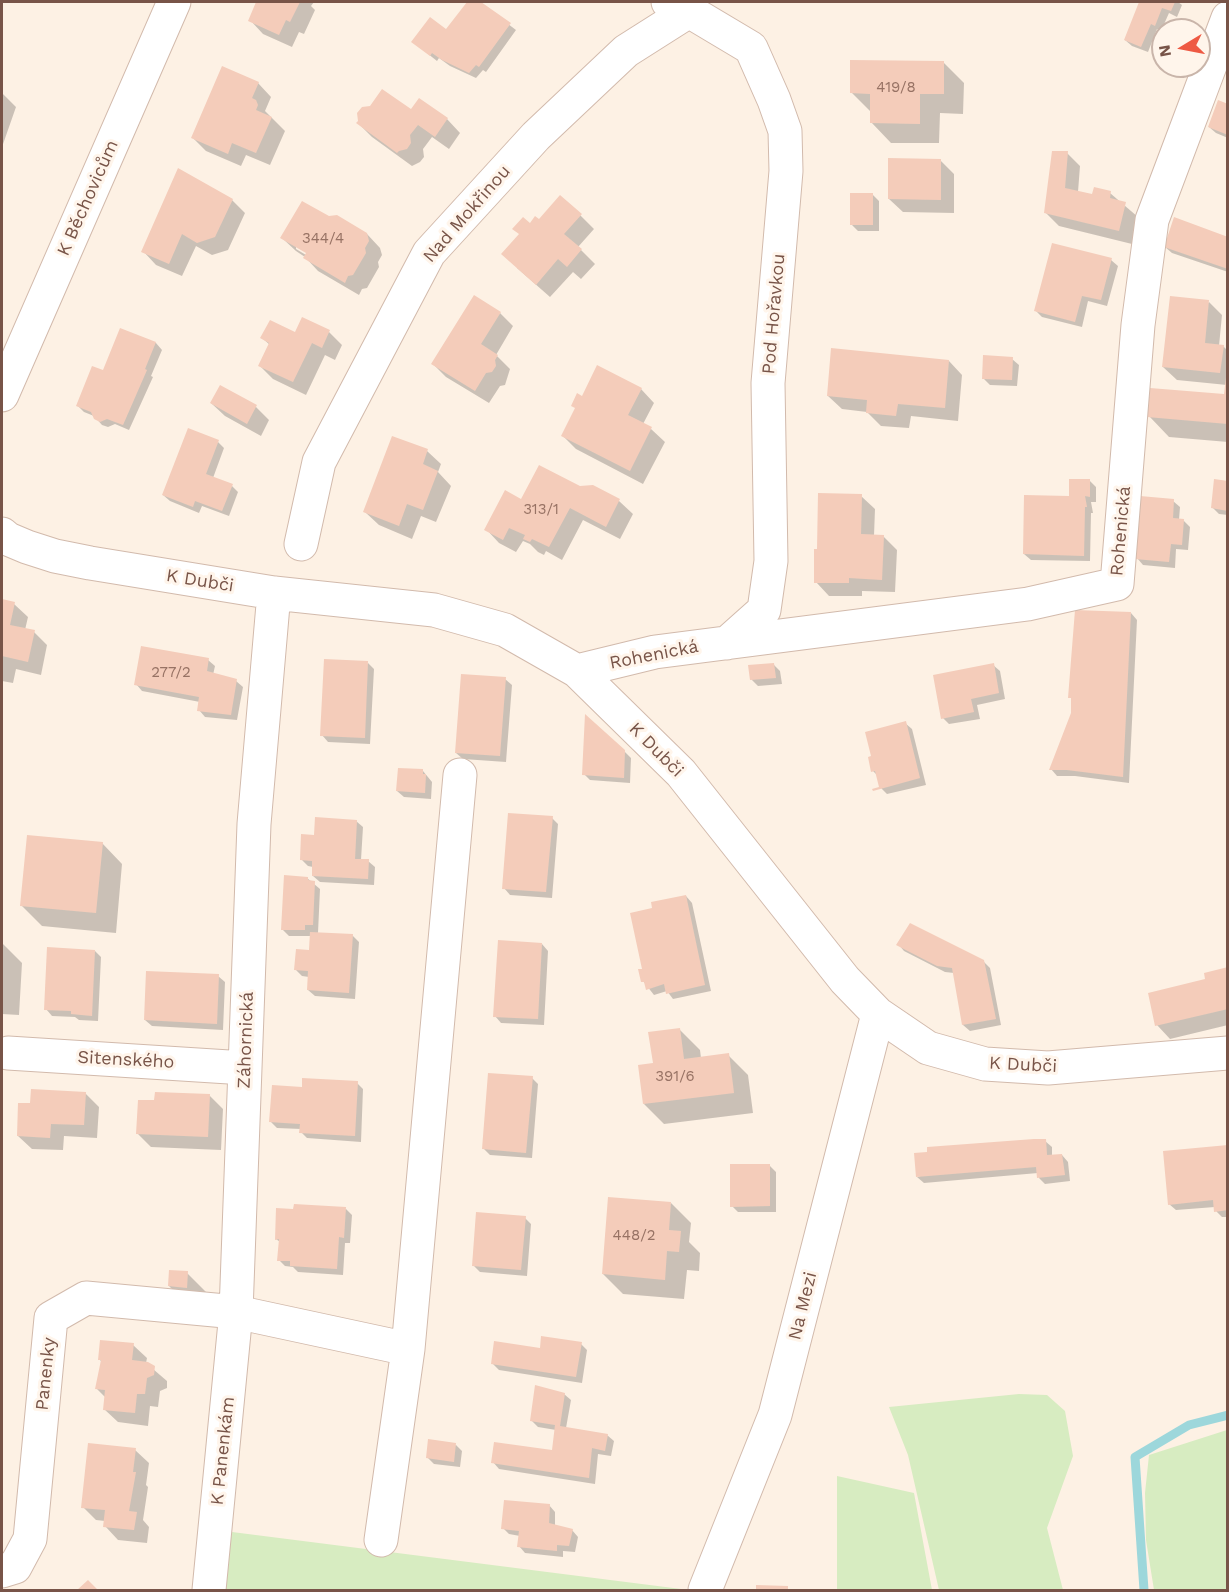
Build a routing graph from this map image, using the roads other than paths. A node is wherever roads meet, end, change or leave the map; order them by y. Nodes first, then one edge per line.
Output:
1 (174, 2) edge
2 (679, 6) edge
3 (1227, 18) edge
4 (2, 395) edge
5 (2, 534) edge
6 (301, 544) dead end
7 (274, 593) junction
8 (727, 643) junction
9 (577, 671) junction
10 (460, 775) dead end
11 (878, 1014) junction
12 (8, 1053) dead end
13 (1227, 1053) edge
14 (245, 1068) junction
15 (236, 1312) junction
16 (408, 1349) junction
17 (381, 1540) dead end
18 (2, 1571) edge
19 (209, 1590) edge
20 (705, 1590) edge

1 - 4 street, K Běchovicům
2 - 6 street, Nad Mokřinou
2 - 8 street, Pod Hořavkou
3 - 8 street, Rohenická
5 - 7 street, K Dubči
7 - 9 street, K Dubči
7 - 14 street, Záhornická
8 - 9 street, Rohenická
9 - 11 street, K Dubči
10 - 16 street
11 - 13 street, K Dubči
11 - 20 street, Na Mezi
12 - 14 street, Sitenského
14 - 15 street, Záhornická
15 - 16 street
15 - 18 street, Panenky
15 - 19 street, K Panenkám
16 - 17 street

